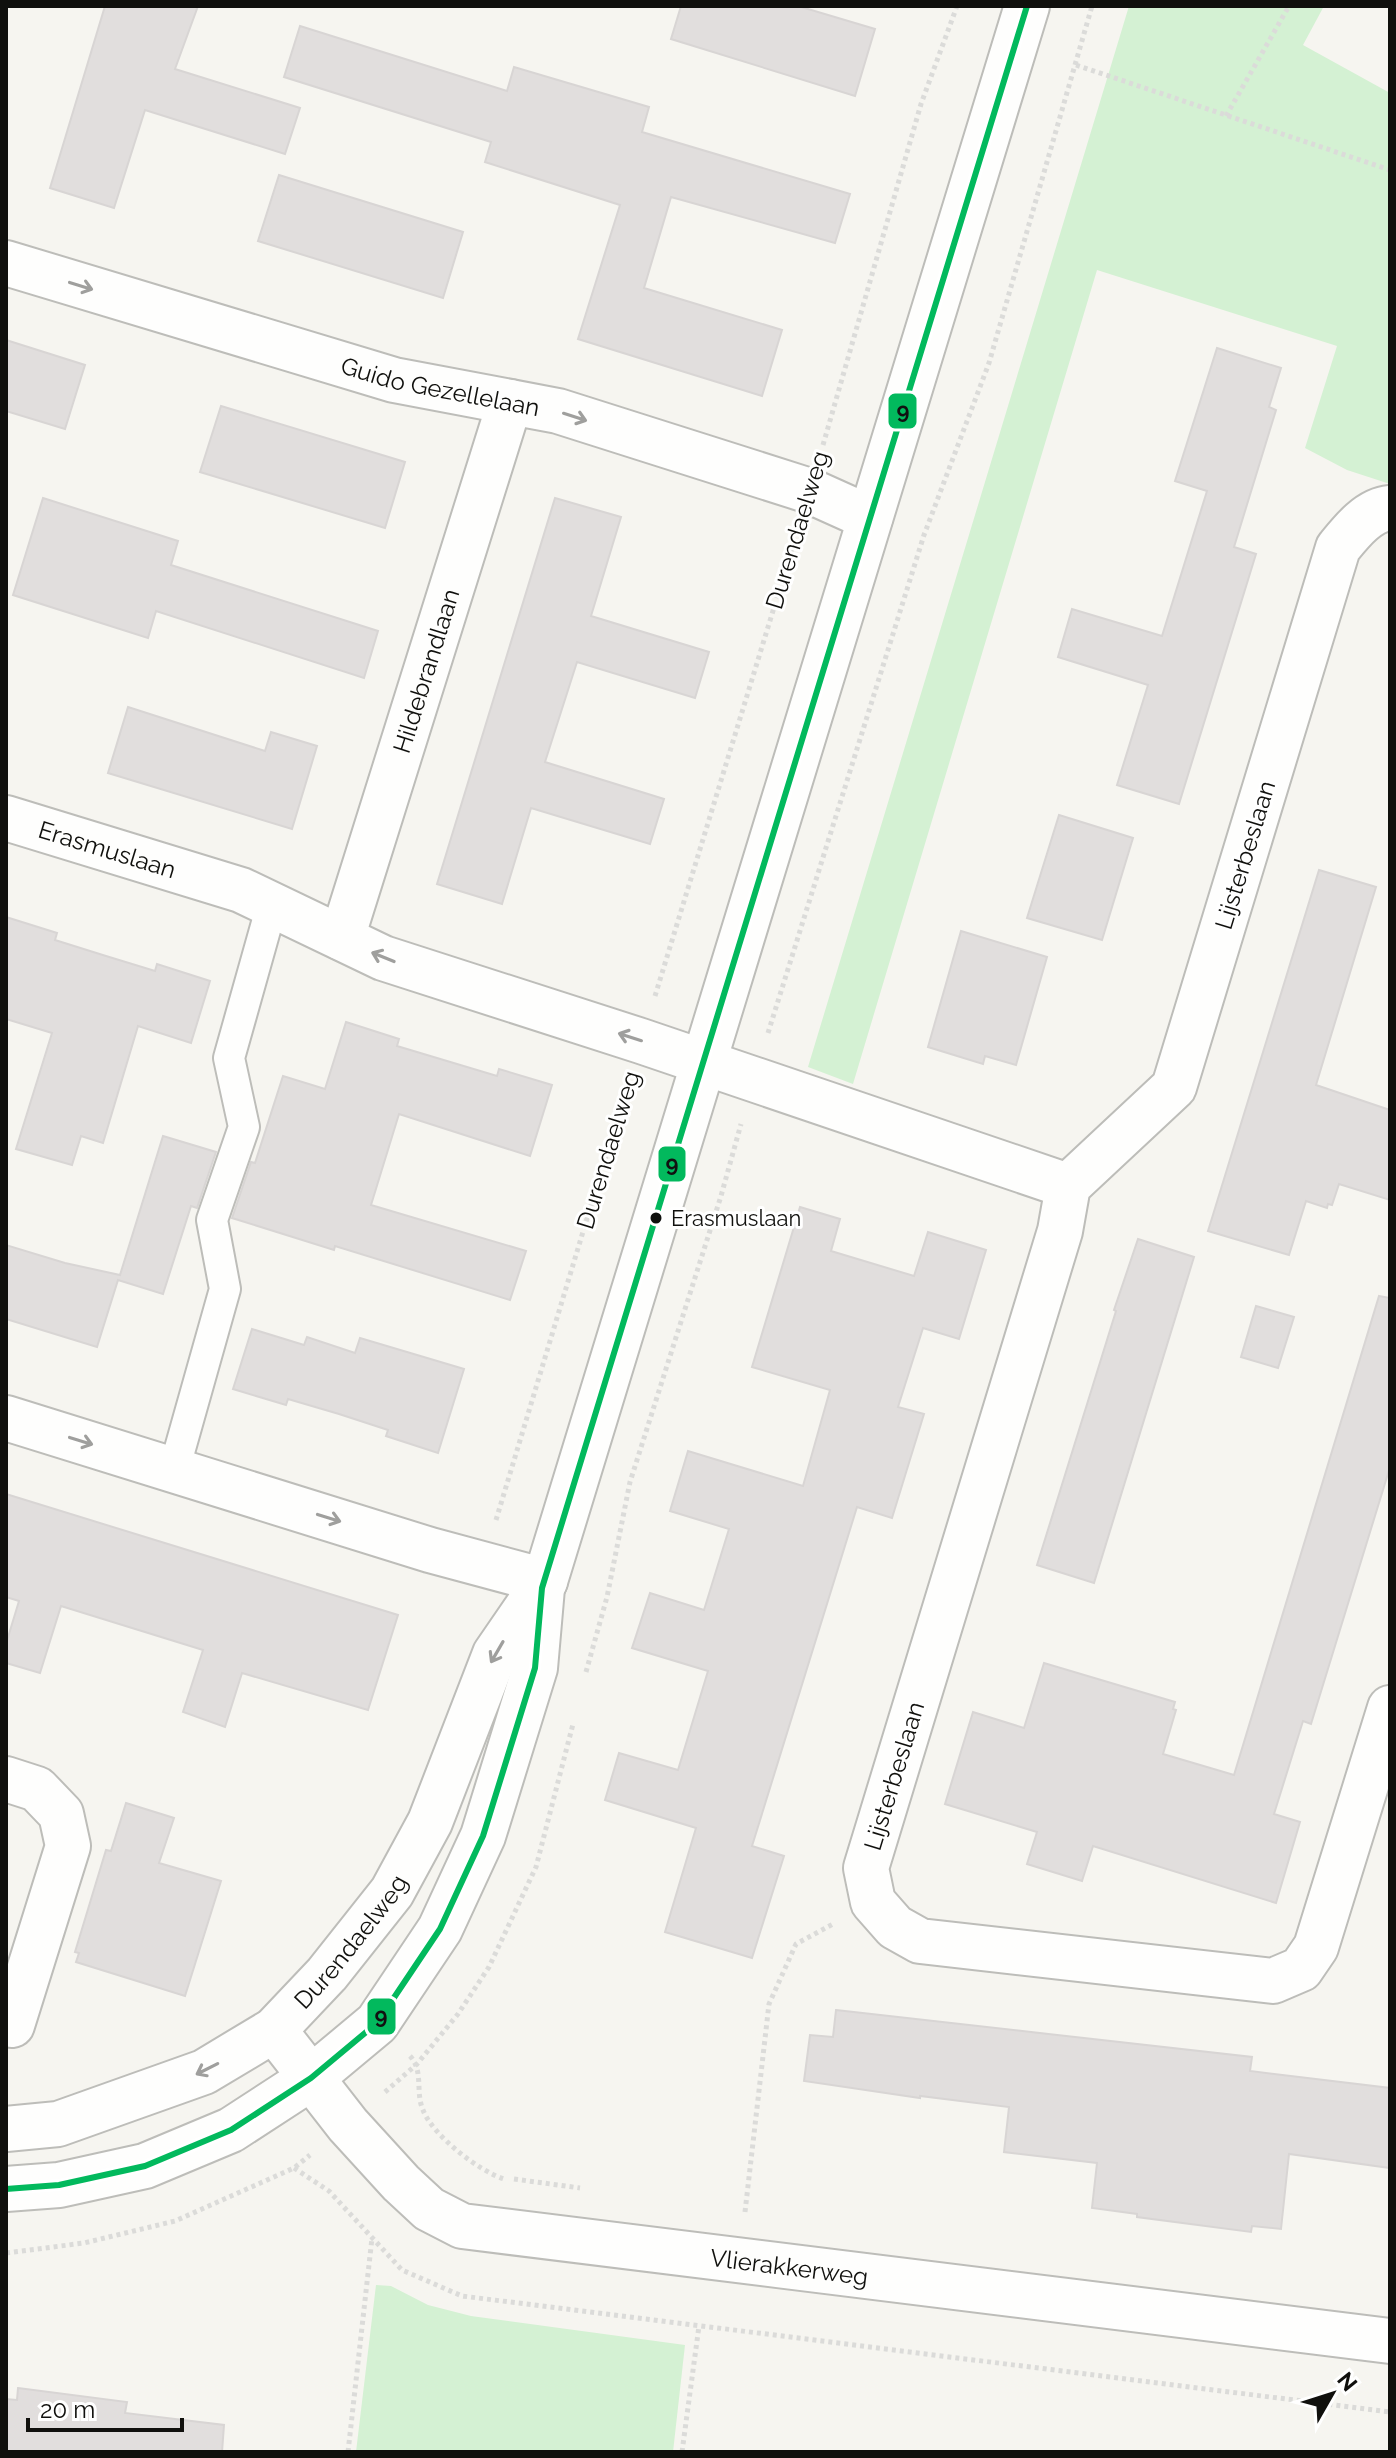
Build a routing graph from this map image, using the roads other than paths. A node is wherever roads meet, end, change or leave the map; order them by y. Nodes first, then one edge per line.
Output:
1 (1027, 6) edge
2 (6, 263) edge
3 (510, 402) junction
4 (1390, 508) edge
5 (870, 518) junction
6 (6, 818) edge
7 (272, 905) junction
8 (342, 938) junction
9 (704, 1062) junction
10 (1068, 1186) junction
11 (6, 1418) edge
12 (174, 1470) junction
13 (543, 1584) junction
14 (1390, 1708) edge
15 (6, 1779) edge
16 (12, 2025) dead end
17 (274, 2030) junction
18 (311, 2078) junction
19 (6, 2129) edge
20 (6, 2189) edge
21 (1390, 2341) edge

1 - 5 street, Durendaelweg
2 -> 3 street, Guido Gezellelaan
3 -> 5 street, Guido Gezellelaan
3 - 8 street, Hildebrandlaan
4 - 10 street, Lijsterbeslaan
5 - 9 street, Durendaelweg
6 - 7 street, Erasmuslaan
7 - 8 street, Erasmuslaan
7 - 12 lane
9 -> 8 street, Erasmuslaan
9 - 10 street
9 - 13 street, Durendaelweg
10 - 14 street, Lijsterbeslaan
11 -> 12 street
12 -> 13 street
13 -> 17 street, Durendaelweg
13 - 18 street, Durendaelweg
15 - 16 street
17 - 18 street, Vlierakkerweg
17 -> 19 street, Durendaelweg
18 - 20 street, Durendaelweg
18 - 21 street, Vlierakkerweg

